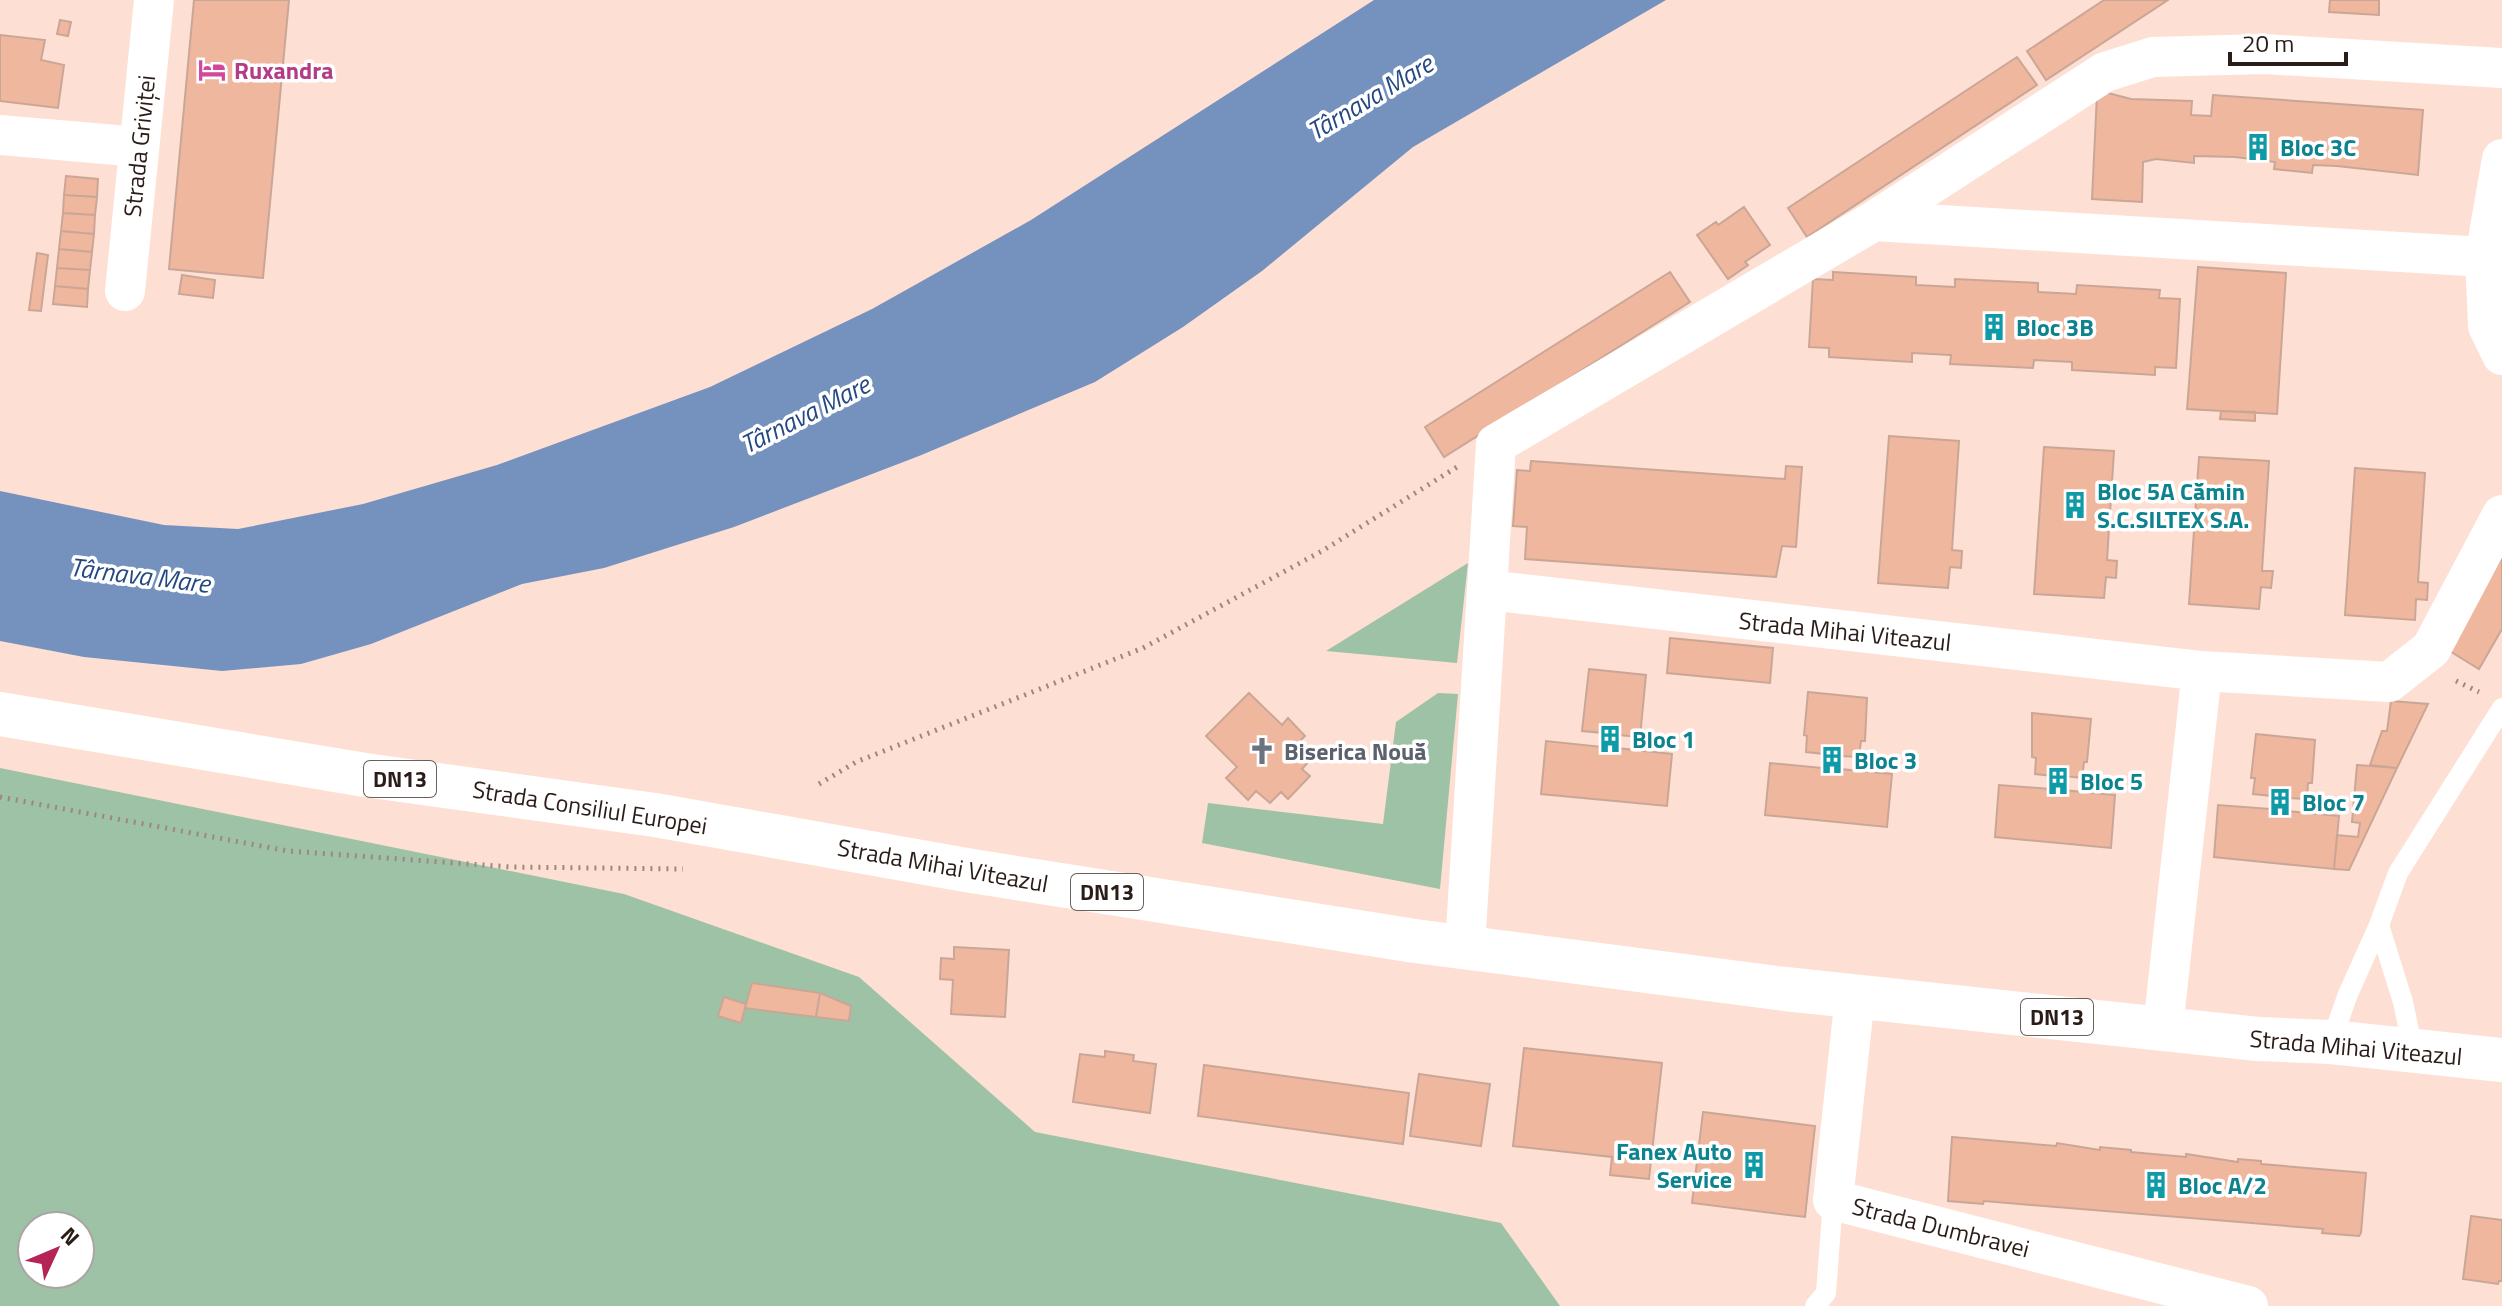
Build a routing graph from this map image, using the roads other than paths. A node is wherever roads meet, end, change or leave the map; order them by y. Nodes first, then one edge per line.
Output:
1 (154, 0) edge
2 (2502, 68) edge
3 (0, 135) edge
4 (139, 147) junction
5 (2502, 159) edge
6 (1874, 221) junction
7 (2485, 257) junction
8 (125, 291) dead end
9 (2502, 355) edge
10 (2502, 515) edge
11 (1488, 590) junction
12 (2202, 671) junction
13 (2496, 702) edge
14 (0, 714) edge
15 (800, 841) joint
16 (2379, 925) junction
17 (1465, 947) junction
18 (1855, 996) junction
19 (2163, 1028) junction
20 (2331, 1042) junction
21 (2413, 1050) junction
22 (2502, 1060) edge
23 (1833, 1200) junction
24 (1827, 1302) edge
25 (2248, 1306) edge

1 - 4 street, Strada Griviței
2 - 6 street
3 - 4 street
4 - 8 street, Strada Griviței
5 - 7 street
6 - 7 street
6 - 11 street
7 - 9 street
10 - 12 street, Strada Mihai Viteazul
11 - 12 street, Strada Mihai Viteazul
11 - 17 street
12 - 19 street
13 - 16 lane
14 - 15 highway, Strada Consiliul Europei / DN13
15 - 17 highway, Strada Mihai Viteazul / DN13
16 - 20 lane
16 - 21 lane
17 - 18 highway, Strada Mihai Viteazul / DN13
18 - 19 highway, Strada Mihai Viteazul / DN13
18 - 23 street, Strada Dumbravei
19 - 20 highway, Strada Mihai Viteazul / DN13
20 - 21 highway, Strada Mihai Viteazul / DN13
21 - 22 highway, Strada Mihai Viteazul / DN13
23 - 24 lane
23 - 25 street, Strada Dumbravei

